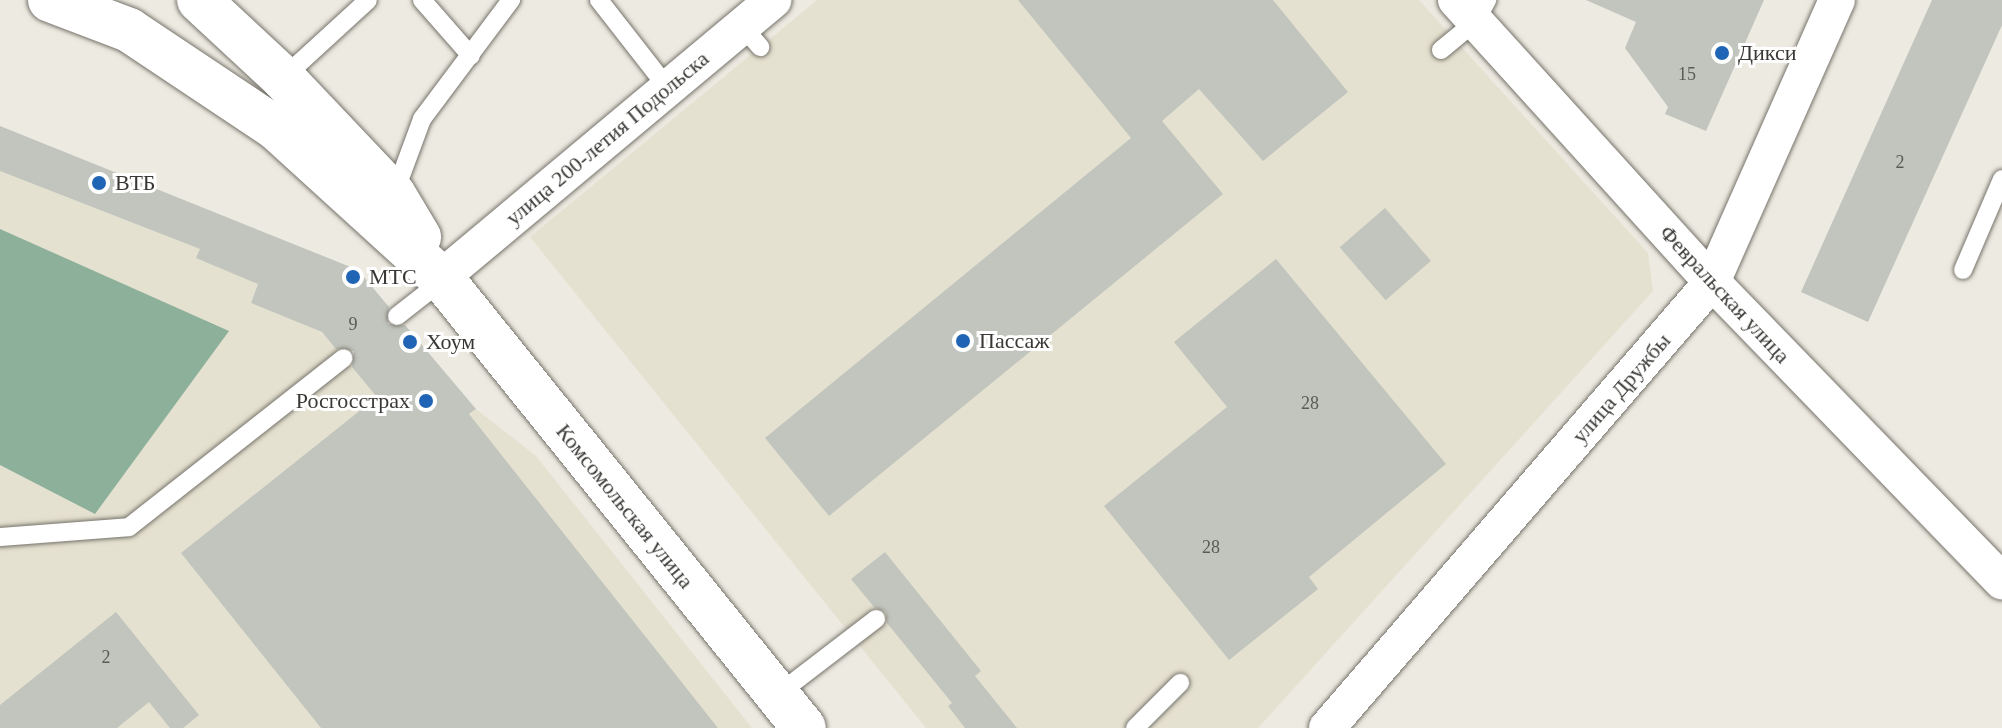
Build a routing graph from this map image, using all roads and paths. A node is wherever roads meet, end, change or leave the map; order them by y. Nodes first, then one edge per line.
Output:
1 (50, 0) edge
2 (199, 0) edge
3 (368, 0) edge
4 (422, 0) edge
5 (511, 0) edge
6 (599, 0) edge
7 (773, 0) edge
8 (1837, 0) edge
9 (1473, 7) edge
10 (1441, 50) dead end
11 (471, 56) junction
12 (283, 78) junction
13 (667, 87) junction
14 (2002, 179) edge
15 (394, 195) junction
16 (1963, 270) dead end
17 (444, 280) junction
18 (1712, 282) junction
19 (397, 316) dead end
20 (344, 358) dead end
21 (0, 537) edge
22 (2002, 581) edge
23 (876, 619) dead end
24 (1180, 683) dead end
25 (791, 712) edge
26 (1135, 728) edge
27 (1327, 728) edge

1 - 17 main road, Комсомольская улица
2 - 12 main road, Комсомольская улица
3 - 12 lane
4 - 11 lane
5 - 11 lane
6 - 13 lane
7 - 13 street, улица 200-летия Подольска
8 - 18 street, улица Дружбы
9 - 10 lane
9 - 18 street, Февральская улица
11 - 15 lane
12 - 15 main road, Комсомольская улица
13 - 17 street, улица 200-летия Подольска
14 - 16 lane
15 - 17 main road, Комсомольская улица
17 - 19 lane
17 - 25 main road, Комсомольская улица
18 - 22 street, Февральская улица
18 - 27 street, улица Дружбы
20 - 21 lane
23 - 25 lane
24 - 26 lane

